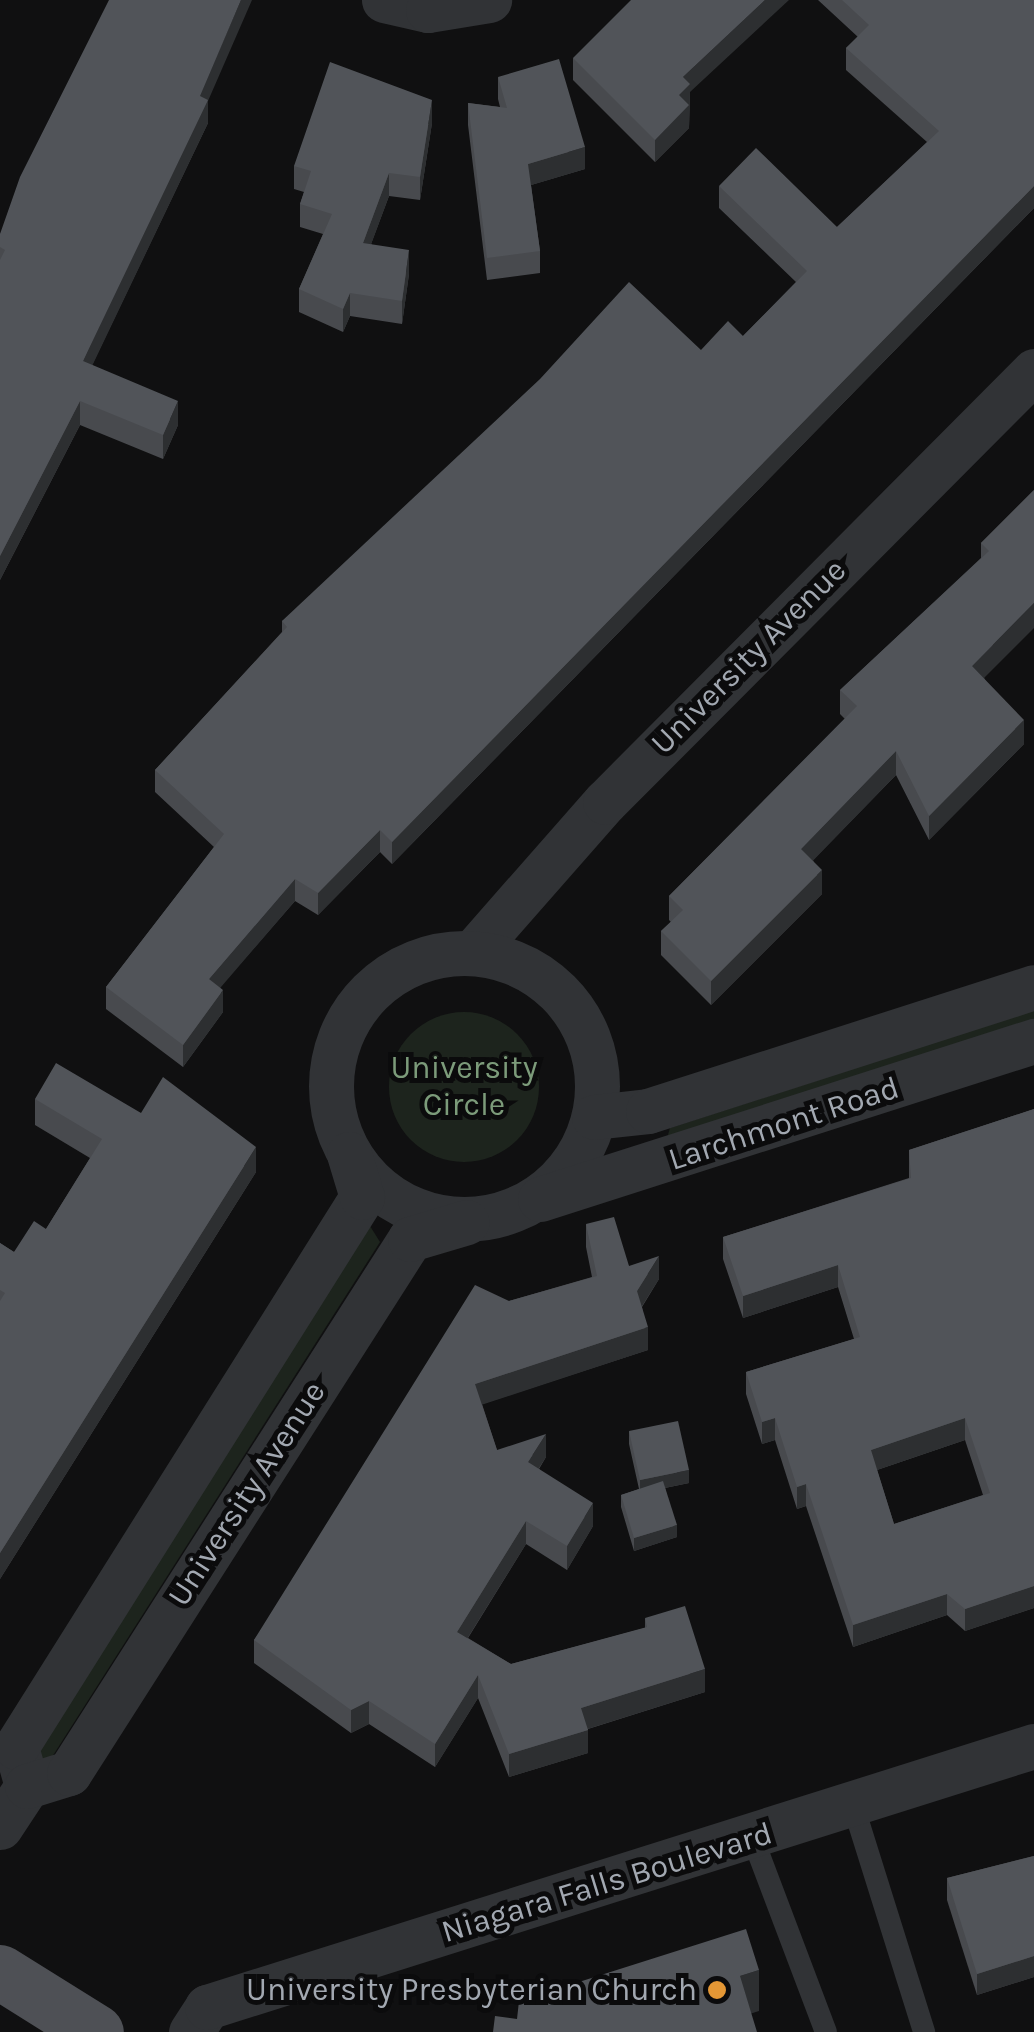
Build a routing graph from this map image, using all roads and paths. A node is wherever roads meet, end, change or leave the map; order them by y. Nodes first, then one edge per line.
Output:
1 (384, 0) edge
2 (490, 0) edge
3 (1034, 371) edge
4 (473, 952) junction
5 (1034, 987) edge
6 (1034, 1040) edge
7 (594, 1117) junction
8 (349, 1154) junction
9 (533, 1200) junction
10 (478, 1219) junction
11 (1034, 1746) edge
12 (27, 1786) junction
13 (852, 1804) junction
14 (0, 1827) edge
15 (754, 1839) junction
16 (0, 1972) edge
17 (96, 2032) edge
18 (191, 2032) edge
19 (826, 2032) edge
20 (924, 2032) edge

1 - 2 street
3 - 4 street, University Avenue
4 - 7 street
4 - 8 street
5 - 7 street, Larchmont Road
6 - 9 street, Larchmont Road
7 - 9 street
8 - 10 street
8 - 12 street, University Avenue
9 - 10 street
10 - 12 street, University Avenue
11 - 13 street, Niagara Falls Boulevard
12 - 14 street
13 - 15 street, Niagara Falls Boulevard
13 - 20 lane
15 - 18 street, Niagara Falls Boulevard
15 - 19 lane
16 - 17 main road

